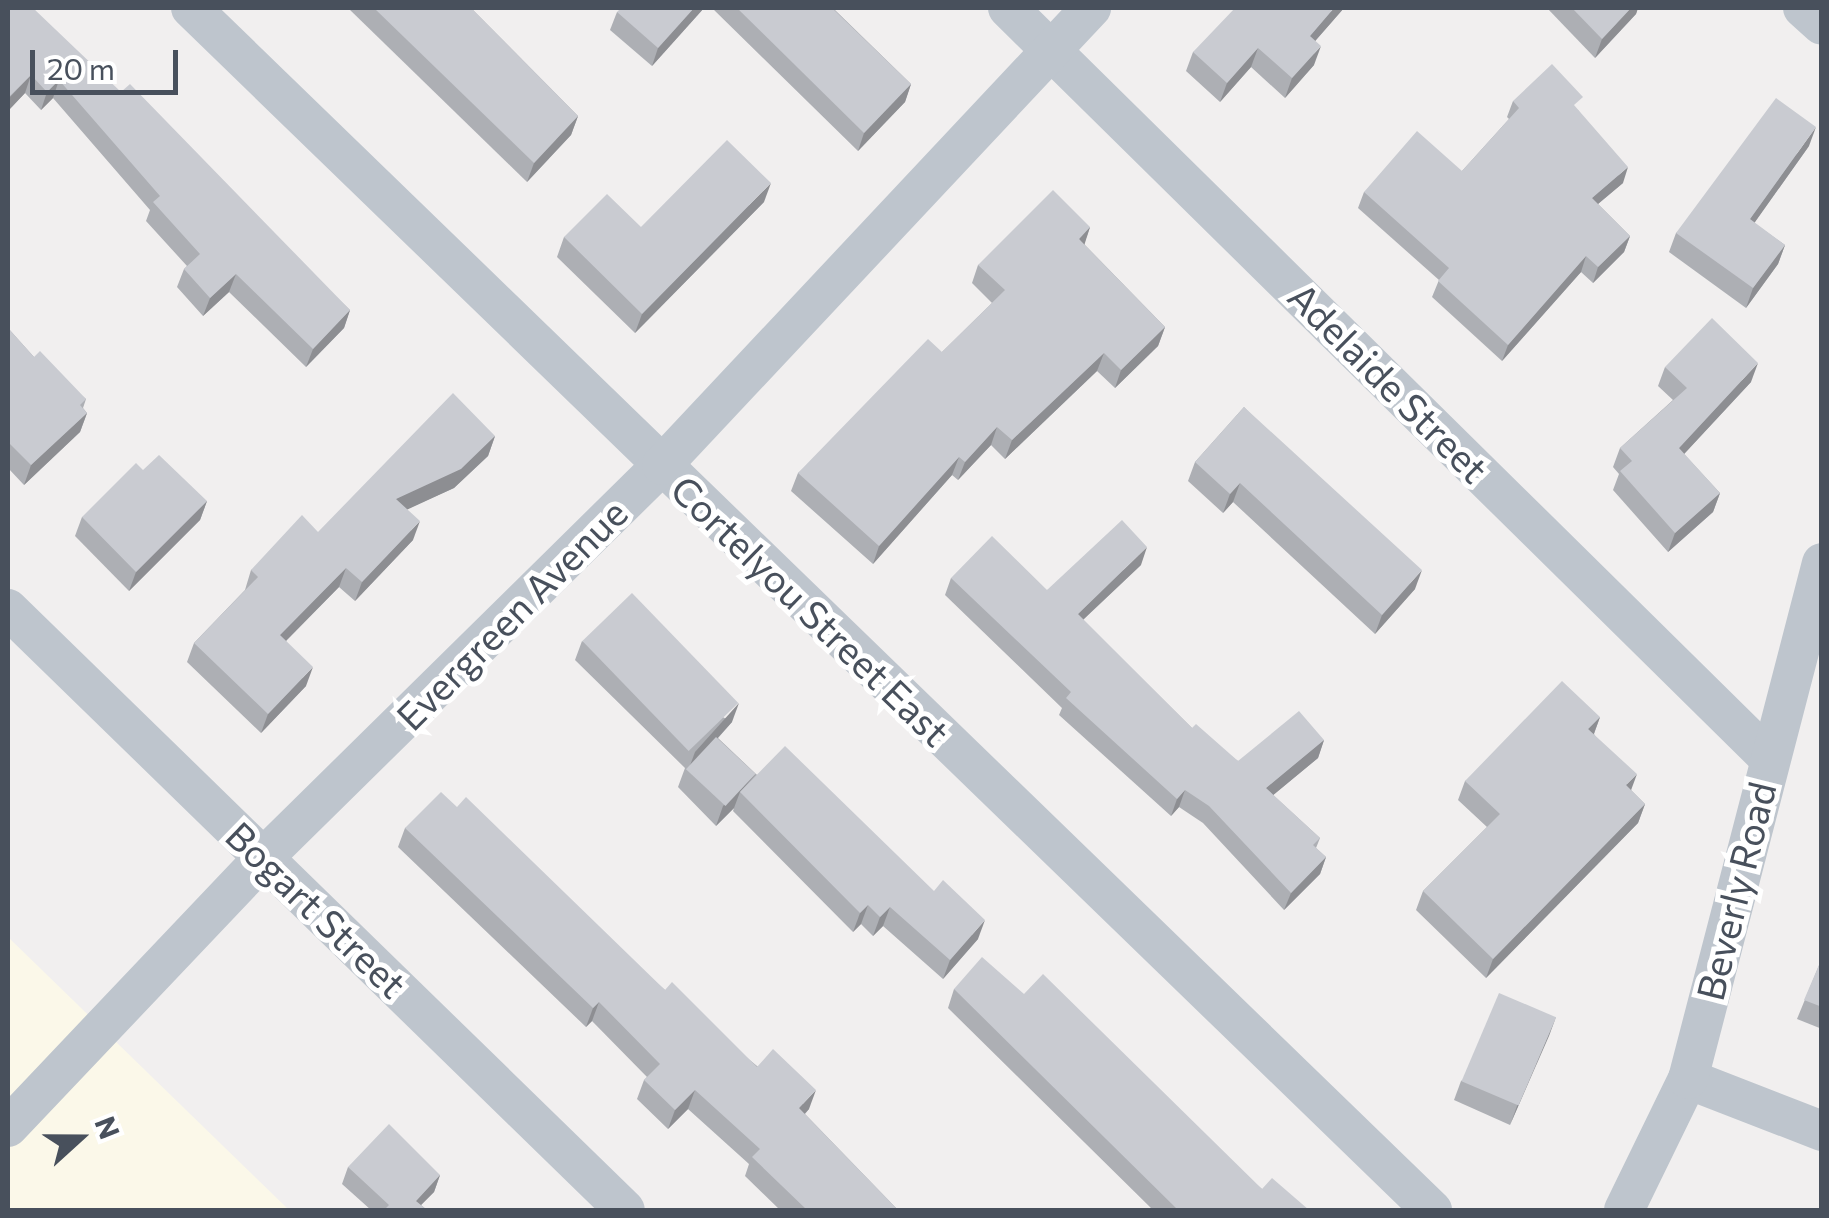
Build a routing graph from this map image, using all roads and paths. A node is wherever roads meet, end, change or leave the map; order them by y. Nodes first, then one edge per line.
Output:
1 (191, 8) edge
2 (1008, 8) edge
3 (1091, 8) edge
4 (1803, 8) edge
5 (1822, 25) edge
6 (1050, 48) junction
7 (662, 466) junction
8 (1822, 563) edge
9 (8, 609) edge
10 (1768, 758) junction
11 (264, 857) junction
12 (1688, 1079) junction
13 (8, 1127) edge
14 (1822, 1131) edge
15 (625, 1210) edge
16 (1432, 1210) edge
17 (1624, 1210) edge

1 - 7 street, Cortelyou Street East
2 - 6 street, Adelaide Street
3 - 6 street, Evergreen Avenue
4 - 5 street
6 - 7 street, Evergreen Avenue
6 - 10 street, Adelaide Street
7 - 11 street, Evergreen Avenue
7 - 16 street, Cortelyou Street East
8 - 10 street, Beverly Road
9 - 11 street, Bogart Street
10 - 12 street, Beverly Road
11 - 13 street, Evergreen Avenue
11 - 15 street, Bogart Street
12 - 14 street
12 - 17 street, Beverly Road

